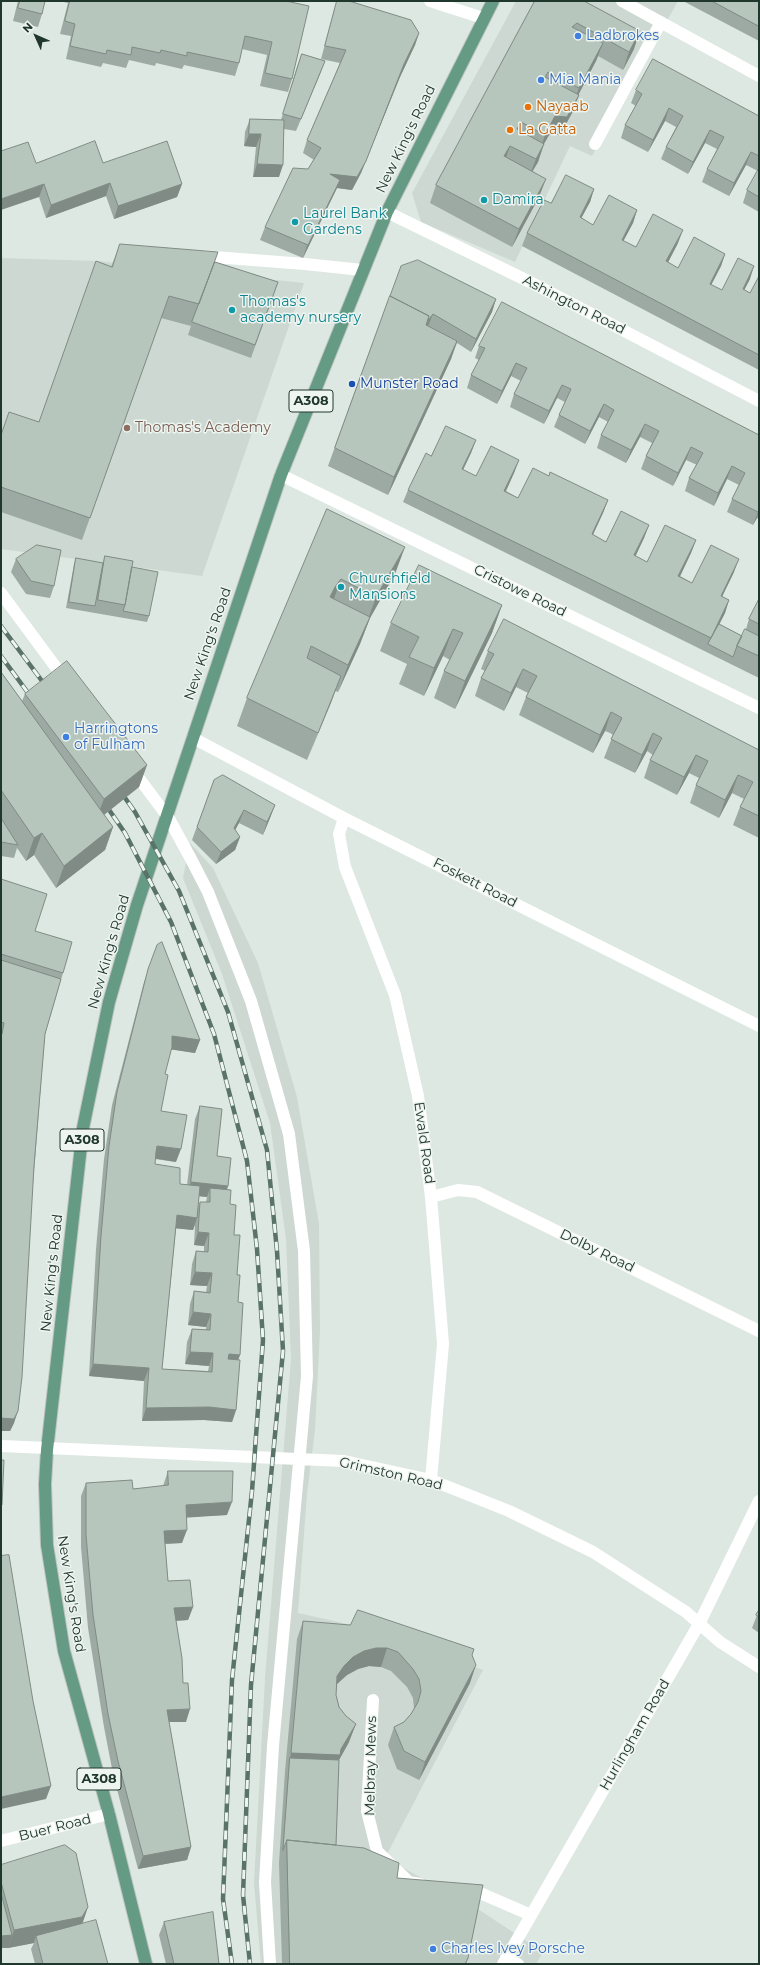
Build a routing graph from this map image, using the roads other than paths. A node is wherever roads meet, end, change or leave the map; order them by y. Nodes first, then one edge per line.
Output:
1 (430, 1) edge
2 (493, 1) edge
3 (622, 1) edge
4 (483, 18) junction
5 (661, 22) junction
6 (759, 76) edge
7 (595, 144) dead end
8 (387, 212) junction
9 (189, 256) edge
10 (362, 270) junction
11 (759, 401) edge
12 (282, 475) junction
13 (1, 594) edge
14 (73, 689) edge
15 (759, 708) edge
16 (192, 738) junction
17 (125, 759) edge
18 (168, 817) junction
19 (344, 818) junction
20 (759, 1026) edge
21 (431, 1197) junction
22 (759, 1331) edge
23 (1, 1446) edge
24 (47, 1450) junction
25 (300, 1459) junction
26 (431, 1480) junction
27 (759, 1501) edge
28 (699, 1624) junction
29 (759, 1667) edge
30 (373, 1700) dead end
31 (109, 1814) junction
32 (1, 1841) edge
33 (430, 1885) edge
34 (452, 1889) edge
35 (531, 1915) junction
36 (505, 1961) edge
37 (146, 1964) edge
38 (270, 1964) edge
39 (518, 1964) edge

1 - 4 street
2 - 4 main road, New King's Road / A308
3 - 5 street
4 - 8 main road, New King's Road / A308
5 - 6 street
5 - 7 street
8 - 10 main road, New King's Road / A308
8 - 11 street, Ashington Road
9 - 10 street
10 - 12 main road, New King's Road / A308
12 - 15 street, Cristowe Road
12 - 16 main road, New King's Road / A308
13 - 14 street
16 - 18 main road, New King's Road / A308
16 - 19 street, Foskett Road
17 - 18 street
18 - 24 main road, New King's Road / A308
18 - 25 street
19 - 20 street, Foskett Road
19 - 21 street, Ewald Road
21 - 22 street, Dolby Road
21 - 26 street, Ewald Road
23 - 24 street, Grimston Road
24 - 25 street, Grimston Road
24 - 31 main road, New King's Road / A308
25 - 26 street, Grimston Road
25 - 38 street
26 - 28 street, Grimston Road
27 - 28 street, Hurlingham Road
28 - 29 street, Grimston Road
28 - 35 street, Hurlingham Road
30 - 33 street, Melbray Mews
31 - 32 street, Buer Road
31 - 37 main road, New King's Road / A308
34 - 35 street
35 - 36 street, Hurlingham Road
36 - 39 street

